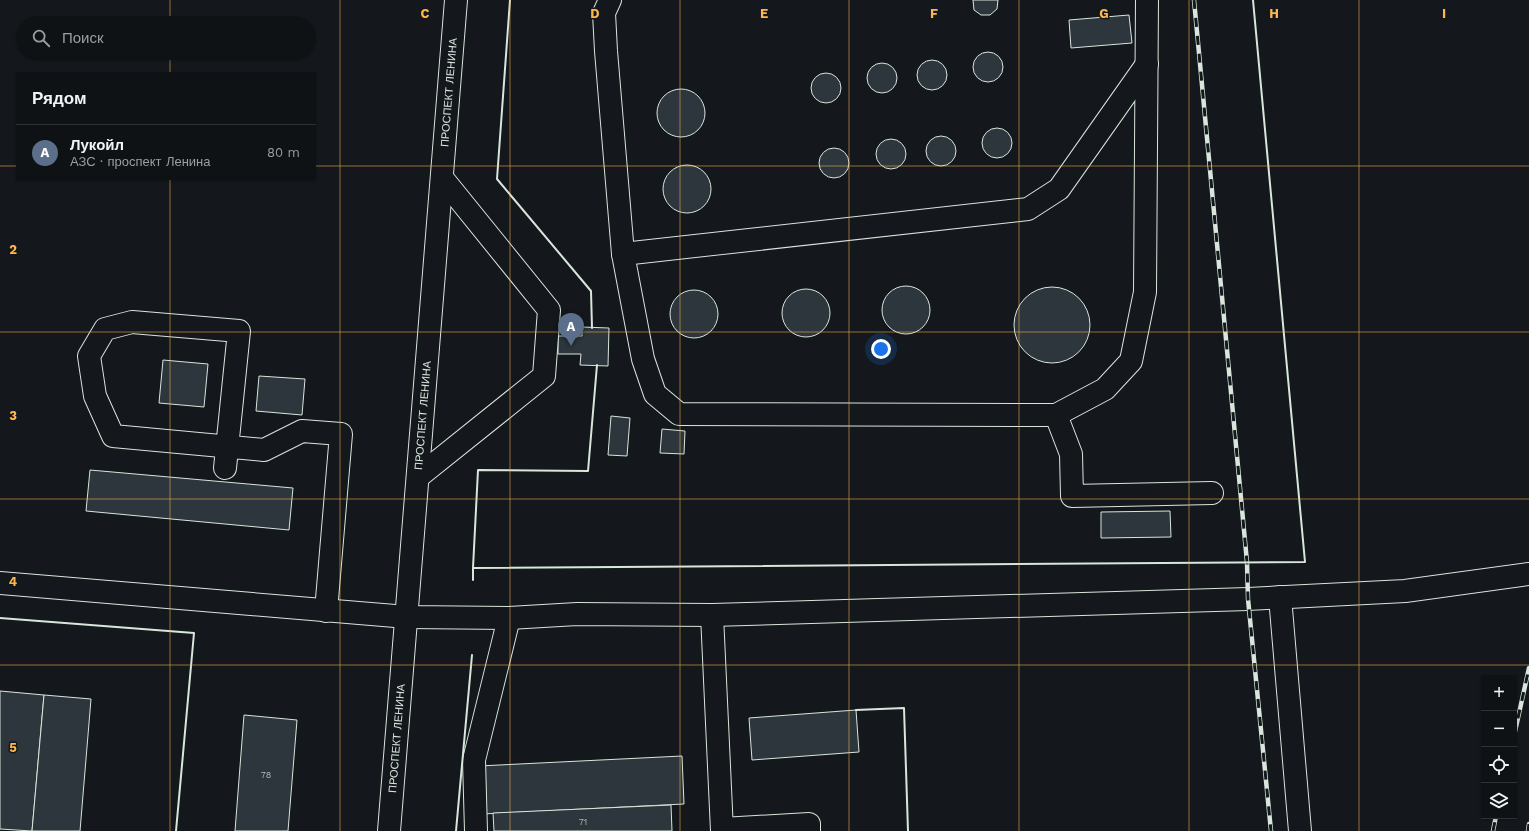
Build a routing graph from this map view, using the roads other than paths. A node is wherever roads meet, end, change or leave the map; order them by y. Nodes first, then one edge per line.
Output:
1 (456, 0) edge
2 (610, 0) edge
3 (1147, 0) edge
4 (1147, 64) junction
5 (443, 178) junction
6 (623, 254) junction
7 (1056, 415) junction
8 (227, 447) junction
9 (225, 468) dead end
10 (418, 478) junction
11 (1212, 493) dead end
12 (1529, 574) edge
13 (0, 583) edge
14 (1280, 597) junction
15 (326, 611) junction
16 (712, 615) junction
17 (407, 617) junction
18 (510, 618) junction
19 (722, 830) edge
20 (389, 831) edge
21 (476, 831) edge
22 (809, 831) edge
23 (1300, 831) edge

1 - 5 street, ПРОСПЕКТ ЛЕНИНА
2 - 6 street
3 - 4 street
4 - 6 street
4 - 7 street
5 - 10 street, ПРОСПЕКТ ЛЕНИНА
5 - 10 street
6 - 7 street
7 - 11 street
8 - 8 street
8 - 9 street
8 - 15 street
10 - 17 street, ПРОСПЕКТ ЛЕНИНА
12 - 14 street
13 - 15 street
14 - 16 street
14 - 23 street
15 - 17 street
16 - 18 street
16 - 19 street
17 - 18 street
17 - 20 street, ПРОСПЕКТ ЛЕНИНА
18 - 21 street
19 - 22 street

